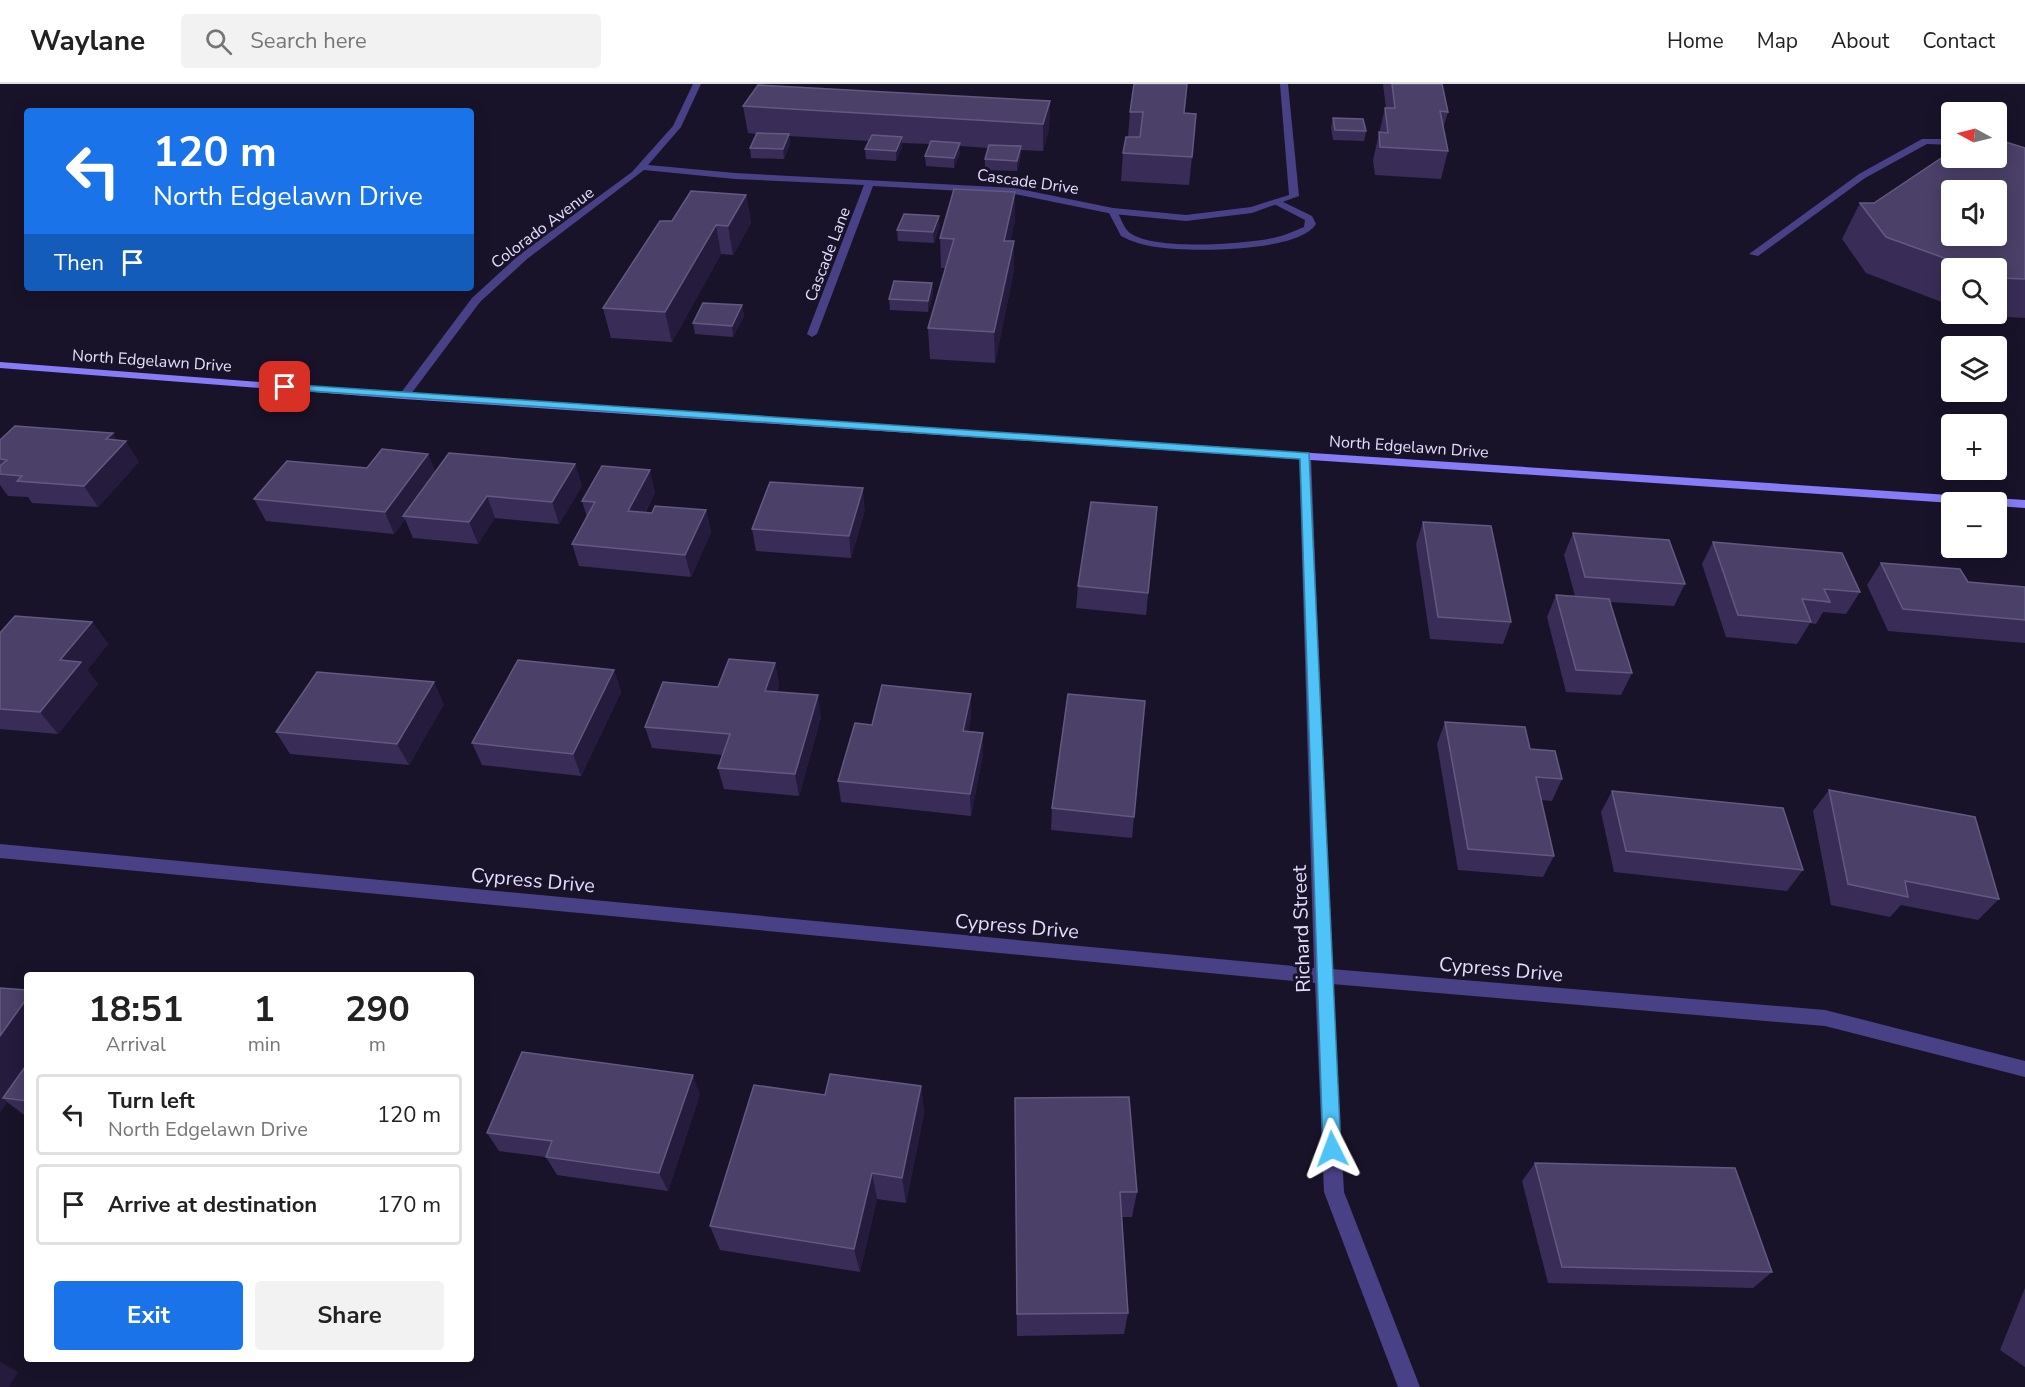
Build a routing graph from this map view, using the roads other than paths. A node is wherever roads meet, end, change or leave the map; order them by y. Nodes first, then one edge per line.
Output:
1 (697, 84) edge
2 (1284, 84) edge
3 (1941, 142) edge
4 (642, 167) junction
5 (869, 184) junction
6 (1277, 202) junction
7 (1113, 211) junction
8 (1754, 254) dead end
9 (812, 334) dead end
10 (0, 365) edge
11 (404, 396) junction
12 (1305, 456) junction
13 (2025, 504) edge
14 (0, 851) edge
15 (1323, 976) junction
16 (2025, 1069) edge
17 (1409, 1387) edge

1 - 4 street, Colorado Avenue
2 - 6 street
3 - 8 street
4 - 5 street, Cascade Drive
4 - 11 street, Colorado Avenue
5 - 7 street, Cascade Drive
5 - 9 street, Cascade Lane
6 - 7 street, Cascade Drive
6 - 7 street
10 - 11 street, North Edgelawn Drive
11 - 12 street, North Edgelawn Drive
12 - 13 street, North Edgelawn Drive
12 - 15 street, Richard Street
14 - 15 street, Cypress Drive
15 - 16 street, Cypress Drive
15 - 17 street, Richard Street

